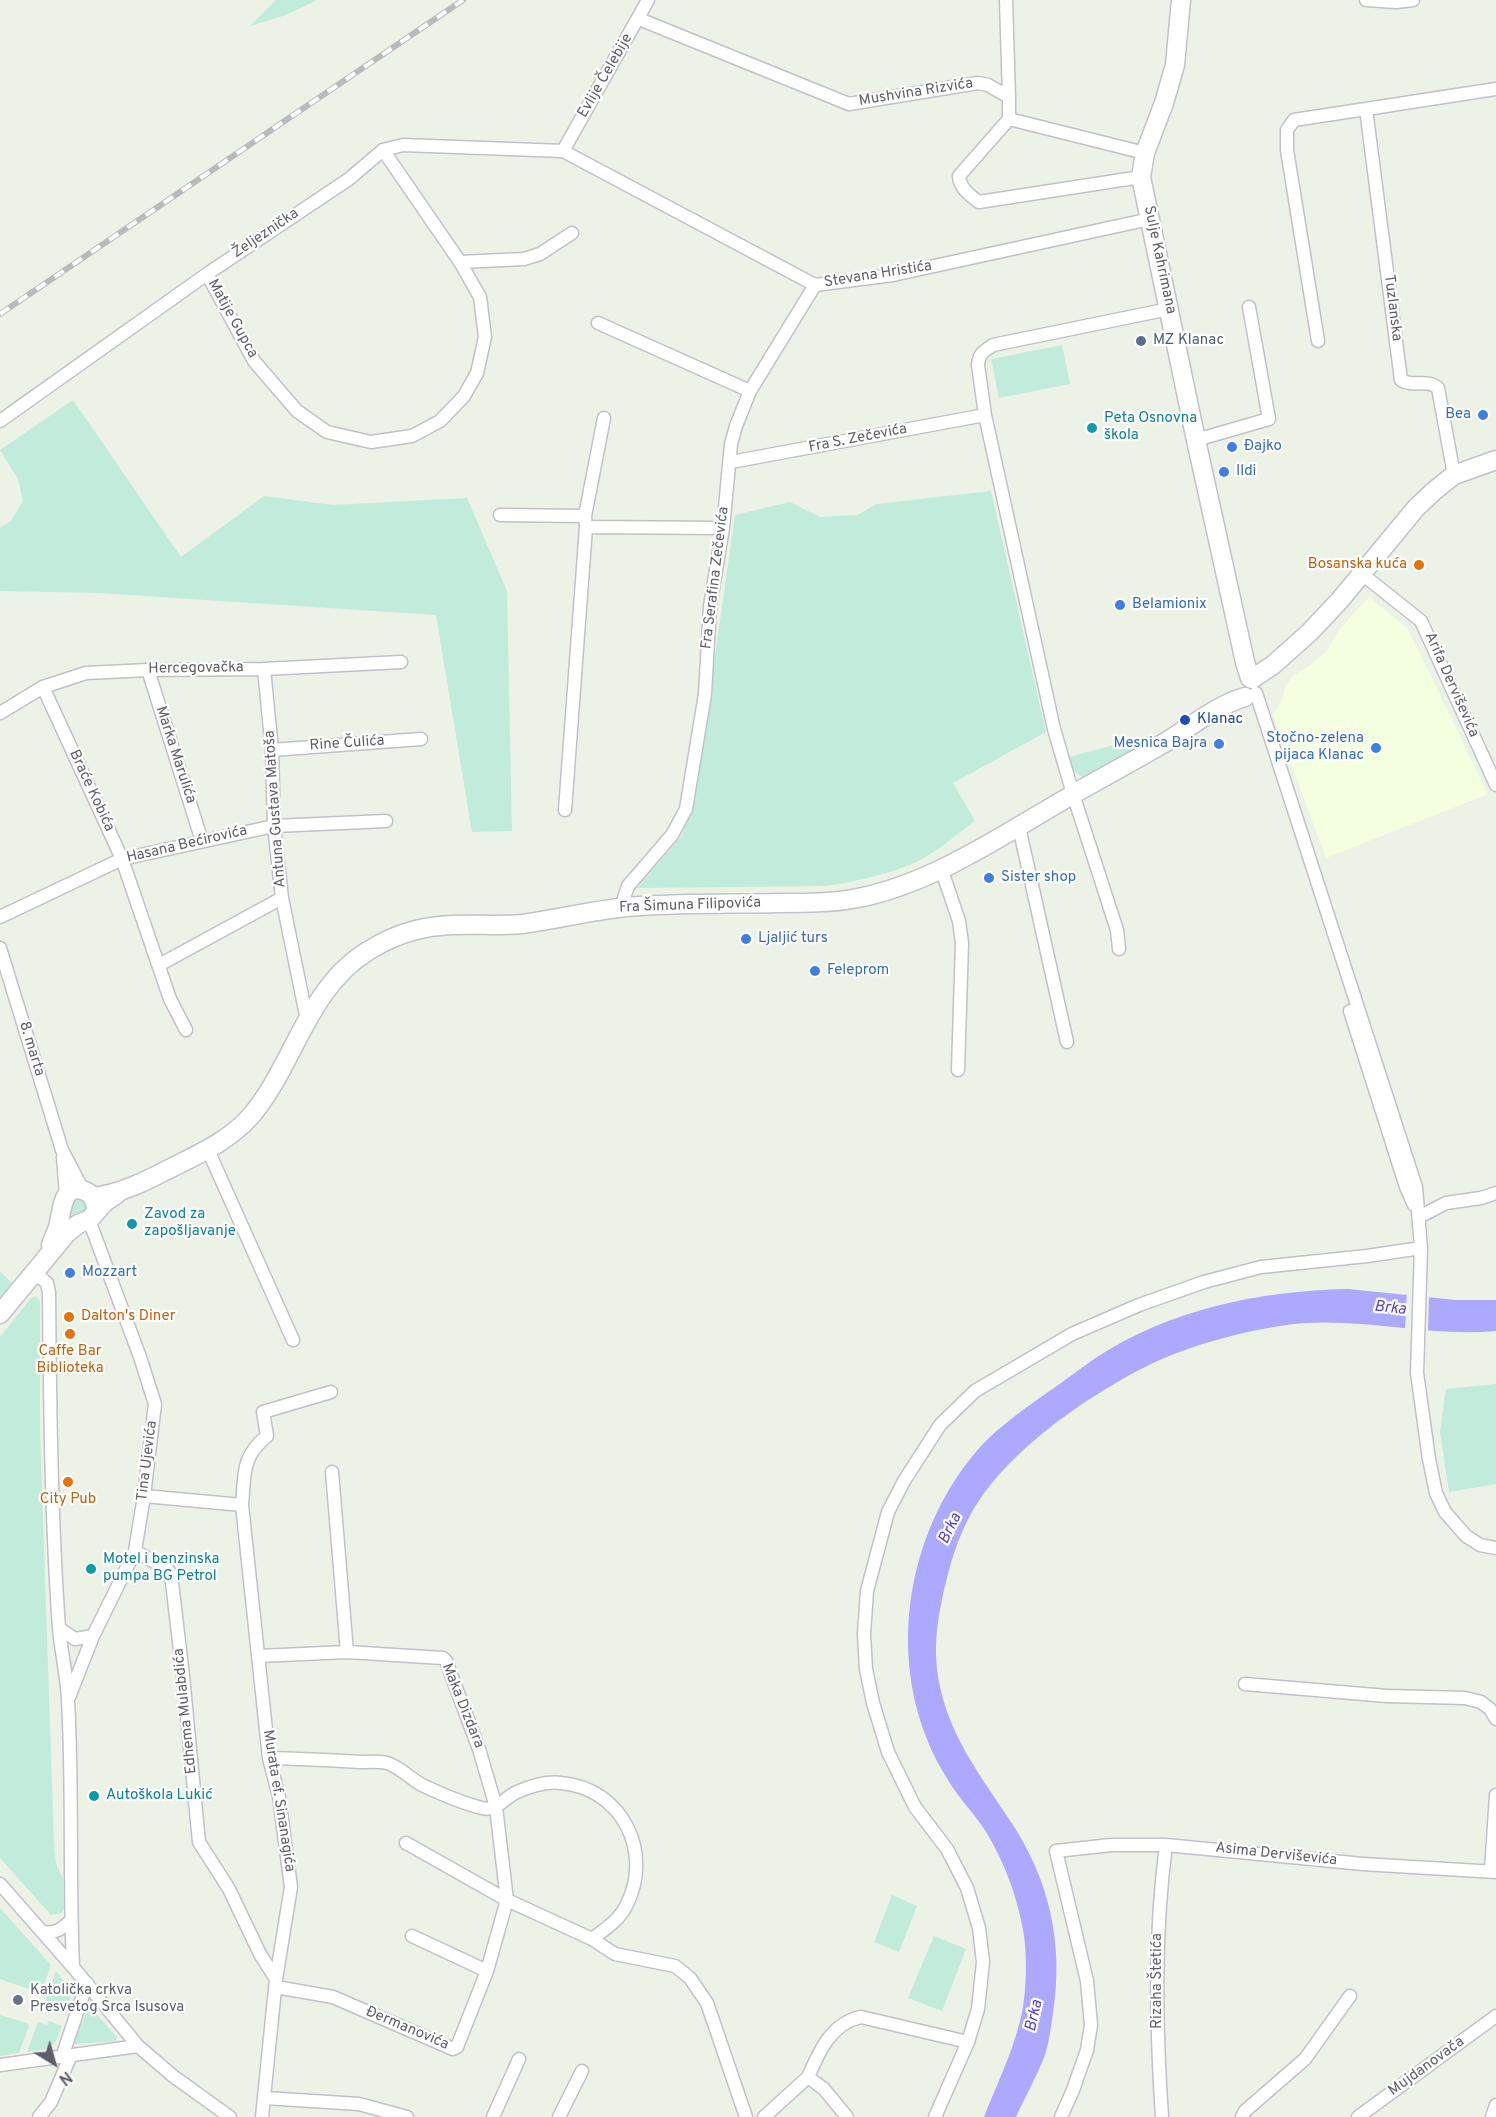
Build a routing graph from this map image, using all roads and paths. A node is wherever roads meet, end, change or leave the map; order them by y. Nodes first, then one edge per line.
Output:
1 (648, 0) edge
2 (1006, 0) edge
3 (1181, 0) edge
4 (1366, 0) edge
5 (1413, 0) edge
6 (639, 19) junction
7 (1496, 89) edge
8 (1009, 97) junction
9 (1366, 109) junction
10 (1009, 119) junction
11 (383, 150) junction
12 (563, 150) junction
13 (1144, 153) junction
14 (1142, 177) junction
15 (1150, 219) junction
16 (572, 233) dead end
17 (460, 262) junction
18 (207, 274) junction
19 (815, 285) junction
20 (1249, 307) dead end
21 (1169, 309) junction
22 (598, 323) dead end
23 (1318, 341) dead end
24 (750, 391) junction
25 (984, 415) junction
26 (604, 418) dead end
27 (0, 421) edge
28 (1196, 440) junction
29 (1496, 460) edge
30 (730, 462) junction
31 (1454, 475) junction
32 (501, 515) dead end
33 (586, 522) junction
34 (723, 528) junction
35 (1362, 574) junction
36 (401, 663) dead end
37 (264, 669) junction
38 (148, 670) junction
39 (1248, 685) junction
40 (43, 687) junction
41 (0, 713) edge
42 (421, 739) dead end
43 (273, 750) junction
44 (1496, 785) edge
45 (1073, 795) junction
46 (565, 810) dead end
47 (386, 821) dead end
48 (274, 826) junction
49 (1019, 827) junction
50 (202, 841) junction
51 (122, 859) junction
52 (941, 868) junction
53 (282, 898) junction
54 (625, 907) junction
55 (0, 917) edge
56 (0, 948) edge
57 (1119, 949) dead end
58 (159, 965) junction
59 (307, 1020) junction
60 (186, 1030) dead end
61 (1067, 1042) dead end
62 (958, 1070) dead end
63 (208, 1150) junction
64 (1496, 1193) edge
65 (81, 1207) junction
66 (1419, 1217) junction
67 (1421, 1248) junction
68 (24, 1284) junction
69 (0, 1314) edge
70 (293, 1340) dead end
71 (331, 1392) dead end
72 (332, 1472) dead end
73 (144, 1496) junction
74 (242, 1505) junction
75 (1496, 1548) edge
76 (135, 1551) junction
77 (60, 1629) junction
78 (93, 1636) junction
79 (347, 1652) junction
80 (259, 1656) junction
81 (1245, 1684) dead end
82 (68, 1698) junction
83 (1496, 1719) edge
84 (269, 1758) junction
85 (1496, 1795) edge
86 (496, 1807) junction
87 (406, 1843) dead end
88 (1166, 1845) junction
89 (1493, 1872) edge
90 (0, 1884) edge
91 (507, 1900) junction
92 (71, 1920) junction
93 (43, 1932) junction
94 (412, 1936) dead end
95 (592, 1939) junction
96 (73, 1967) junction
97 (487, 1971) junction
98 (87, 1983) junction
99 (276, 1983) junction
100 (1350, 1996) dead end
101 (1496, 2016) edge
102 (968, 2042) junction
103 (138, 2046) junction
104 (66, 2056) junction
105 (519, 2059) dead end
106 (0, 2066) edge
107 (582, 2071) dead end
108 (808, 2077) junction
109 (265, 2098) junction
110 (1496, 2105) edge
111 (765, 2116) edge
112 (39, 2117) edge
113 (230, 2117) edge
114 (262, 2117) edge
115 (407, 2117) edge
116 (493, 2117) edge
117 (559, 2117) edge
118 (746, 2117) edge
119 (847, 2117) edge
120 (935, 2117) edge
121 (1061, 2117) edge
122 (1162, 2117) edge
123 (1242, 2117) edge
124 (1358, 2117) edge
125 (1492, 2117) edge

1 - 6 street, Evlije Čelebije
2 - 8 street
3 - 13 main road, Sulje Kahrimana
4 - 5 street
6 - 8 street, Mushvina Rizvića
6 - 12 street, Evlije Čelebije
7 - 9 street
8 - 10 street
9 - 23 street
9 - 31 street, Tuzlanska
10 - 13 street
10 - 14 street
11 - 12 street
11 - 17 street, Matije Gupca
11 - 18 street, Željeznička
12 - 19 street, Stevana Hristića
13 - 14 main road, Sulje Kahrimana
14 - 15 main road, Sulje Kahrimana
15 - 19 street, Stevana Hristića
15 - 21 main road, Sulje Kahrimana
16 - 17 street
17 - 18 street, Matije Gupca
18 - 27 street, Željeznička
19 - 24 street, Fra Serafina Zečevića
20 - 28 street
21 - 25 street
21 - 28 main road, Sulje Kahrimana
22 - 24 street
24 - 30 street, Fra Serafina Zečevića
25 - 30 street, Fra S. Zečevića
25 - 45 street
26 - 33 street
28 - 39 main road, Sulje Kahrimana
29 - 31 main road, Fra Šimuna Filipovića
30 - 34 street, Fra Serafina Zečevića
31 - 35 main road, Fra Šimuna Filipovića
32 - 33 street
33 - 34 street
33 - 46 street
34 - 54 street, Fra Serafina Zečevića
35 - 39 main road, Fra Šimuna Filipovića
35 - 44 street, Arifa Derviševića
36 - 37 street, Hercegovačka
37 - 38 street, Hercegovačka
37 - 43 street, Antuna Gustava Matoša
38 - 40 street, Hercegovačka
38 - 50 street, Marka Marulića
39 - 45 main road, Fra Šimuna Filipovića
39 - 66 street
40 - 41 street, Hercegovačka
40 - 51 street, Braće Kobića
42 - 43 street, Rine Čulića
43 - 48 street, Antuna Gustava Matoša
45 - 49 main road, Fra Šimuna Filipovića
45 - 57 street
47 - 48 street, Hasana Bećirovića
48 - 50 street, Hasana Bećirovića
48 - 53 street, Antuna Gustava Matoša
49 - 52 main road, Fra Šimuna Filipovića
49 - 61 street
50 - 51 street, Hasana Bećirovića
51 - 55 street, Hasana Bećirovića
51 - 58 street, Braće Kobića
52 - 54 main road, Fra Šimuna Filipovića
52 - 62 street
53 - 58 street
53 - 59 street, Antuna Gustava Matoša
54 - 59 main road, Fra Šimuna Filipovića
56 - 65 street, 8. marta
58 - 60 street, Braće Kobića
59 - 63 main road, Fra Šimuna Filipovića
63 - 65 main road, Fra Šimuna Filipovića
63 - 70 street
64 - 66 street
65 - 68 main road
65 - 73 street, Tina Ujevića
66 - 67 street
67 - 75 street
67 - 102 street
68 - 69 main road
68 - 77 street, Tina Ujevića
71 - 74 street, Murata ef. Sinanagića
72 - 79 street
73 - 74 street
73 - 76 street, Tina Ujevića
74 - 80 street, Murata ef. Sinanagića
76 - 78 street, Tina Ujevića
76 - 99 street, Edhema Mulabdića
77 - 78 street
77 - 82 street, Tina Ujevića
78 - 82 street, Tina Ujevića
79 - 80 street, Maka Dizdara
79 - 86 street, Maka Dizdara
80 - 84 street, Murata ef. Sinanagića
81 - 83 street
82 - 92 street, Tina Ujevića
84 - 86 street
84 - 99 street, Murata ef. Sinanagića
85 - 89 street
86 - 91 street, Maka Dizdara
86 - 95 street
87 - 91 street
88 - 89 street, Asima Derviševića
88 - 121 street, Asima Derviševića
88 - 122 street, Rizaha Štetića
90 - 93 street
91 - 95 street
91 - 97 street, Đermanovića
92 - 93 street
92 - 96 street, Tina Ujevića
93 - 96 street
94 - 97 street
95 - 118 street
96 - 98 street
97 - 99 street, Đermanovića
98 - 103 street
98 - 104 street
99 - 109 street, Murata ef. Sinanagića
100 - 123 street
101 - 124 street, Mujdanovača
102 - 108 street
102 - 120 street
103 - 104 street
103 - 113 street
104 - 106 street
104 - 112 street
105 - 116 street
107 - 117 street
108 - 111 street
108 - 119 street
109 - 114 street, Murata ef. Sinanagića
109 - 115 street
110 - 125 street

